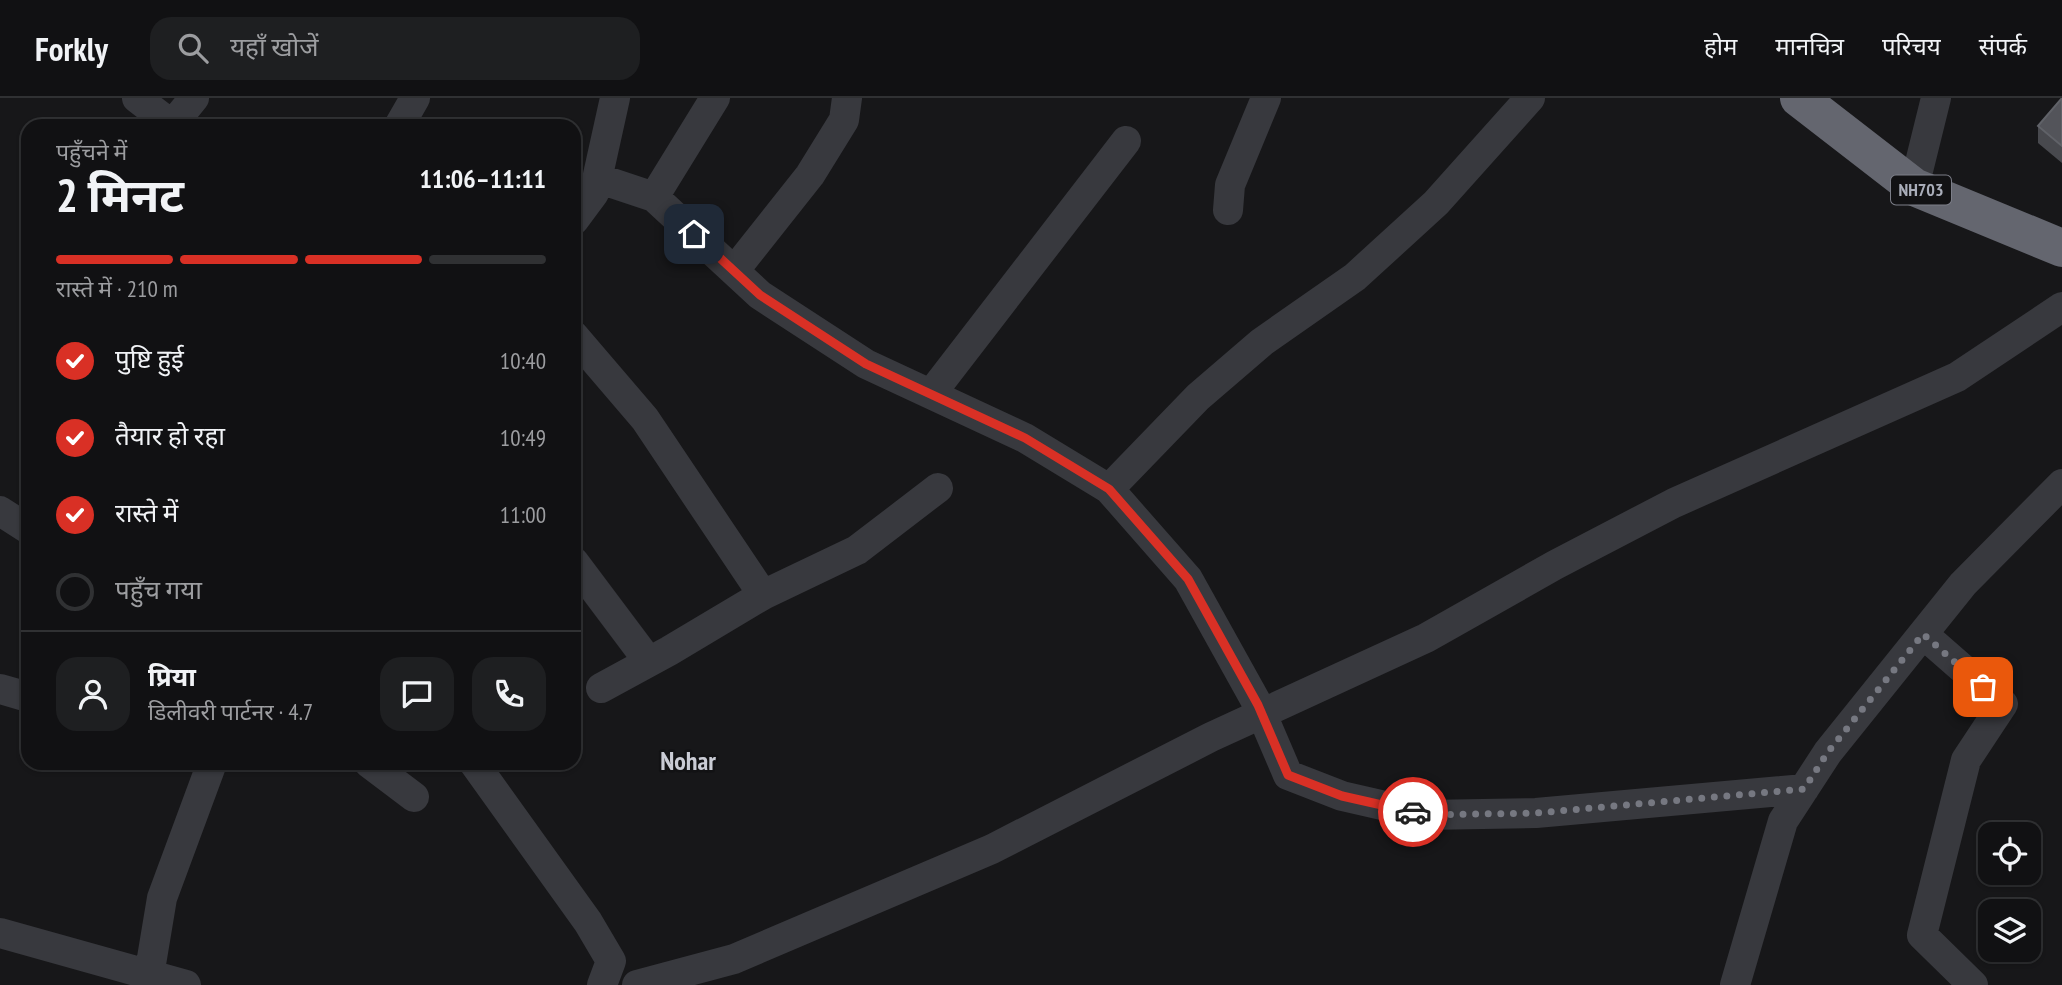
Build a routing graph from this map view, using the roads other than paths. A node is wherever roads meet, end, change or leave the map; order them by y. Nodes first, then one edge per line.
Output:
1 (136, 98) edge
2 (194, 98) edge
3 (415, 98) edge
4 (715, 98) edge
5 (847, 98) edge
6 (1266, 98) edge
7 (1530, 98) edge
8 (1799, 98) edge
9 (1936, 98) edge
10 (610, 99) edge
11 (169, 119) edge
12 (182, 119) edge
13 (403, 119) edge
14 (1126, 141) dead end
15 (597, 178) junction
16 (1914, 187) junction
17 (654, 197) junction
18 (1228, 210) dead end
19 (581, 211) edge
20 (2062, 248) edge
21 (734, 271) junction
22 (2062, 307) edge
23 (581, 344) edge
24 (932, 394) junction
25 (2062, 484) edge
26 (938, 488) dead end
27 (1109, 489) junction
28 (0, 511) edge
29 (21, 524) edge
30 (581, 571) edge
31 (763, 595) junction
32 (1923, 634) junction
33 (649, 662) junction
34 (601, 688) dead end
35 (0, 689) edge
36 (21, 695) edge
37 (1262, 714) junction
38 (209, 770) edge
39 (378, 770) edge
40 (479, 770) edge
41 (1804, 789) junction
42 (414, 797) dead end
43 (0, 933) edge
44 (165, 981) edge
45 (602, 985) edge
46 (637, 985) edge
47 (1735, 985) edge
48 (1973, 985) edge

1 - 11 street
2 - 12 street
3 - 13 street
4 - 17 street
5 - 21 street
6 - 18 street
7 - 27 street
8 - 16 highway, NH703
9 - 16 street
10 - 15 street
14 - 24 street
15 - 17 street
15 - 19 street
16 - 20 highway, NH703
17 - 21 street
21 - 24 street
22 - 37 street
23 - 31 street
24 - 27 street
25 - 32 street
26 - 31 street
27 - 37 street
28 - 29 street
30 - 33 street
31 - 33 street
32 - 41 street
32 - 48 street
33 - 34 street
35 - 36 street
37 - 41 street
37 - 46 street
38 - 44 street
39 - 42 street
40 - 45 street
41 - 47 street
43 - 44 street

